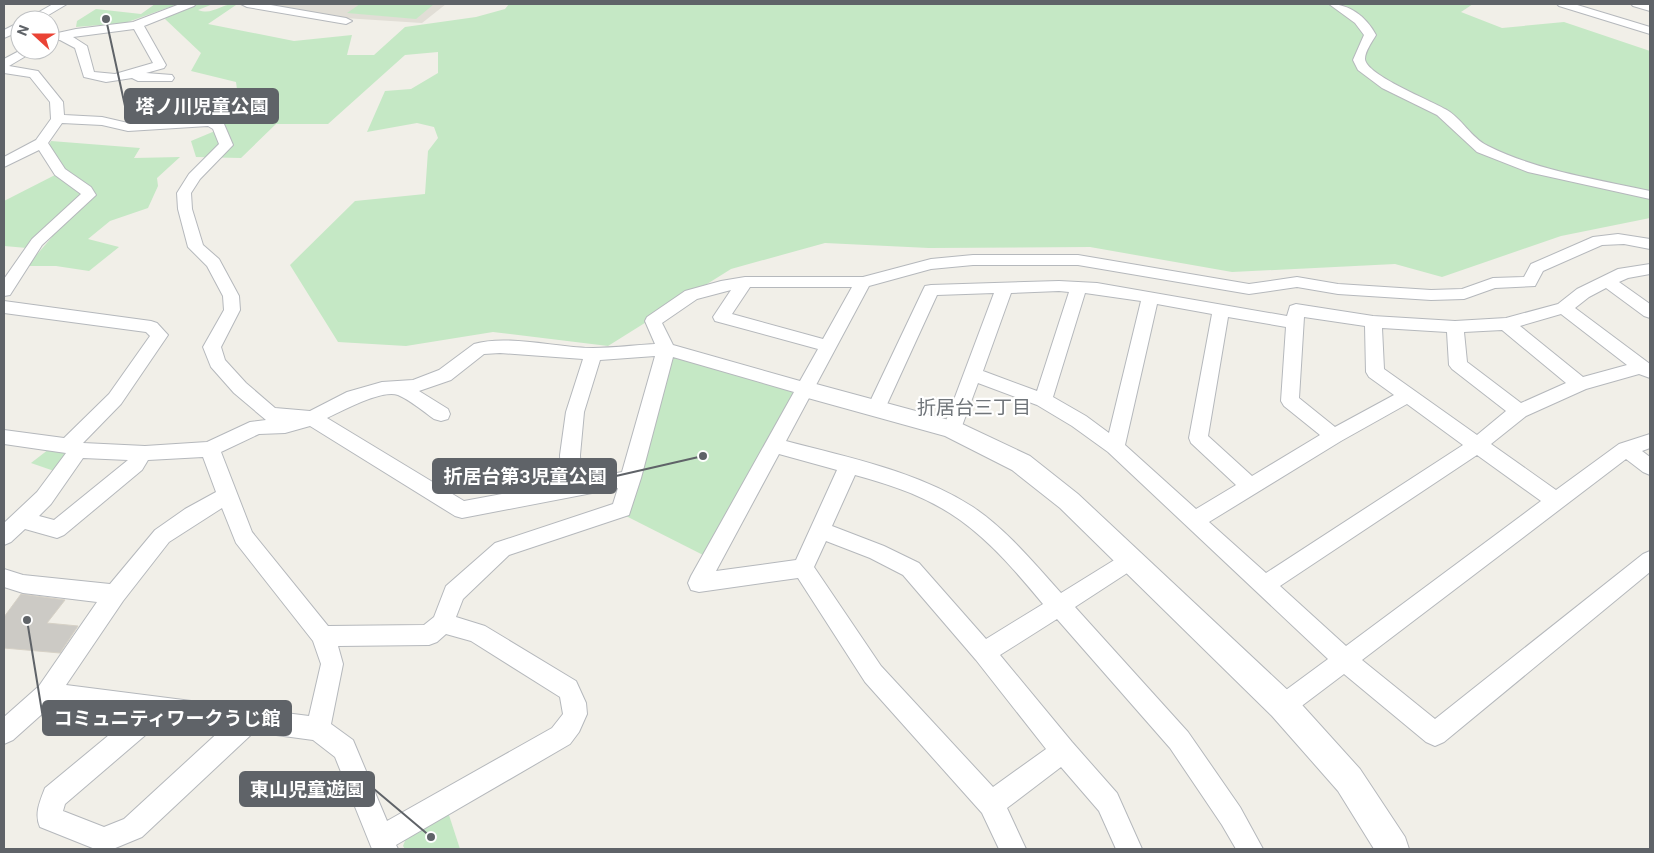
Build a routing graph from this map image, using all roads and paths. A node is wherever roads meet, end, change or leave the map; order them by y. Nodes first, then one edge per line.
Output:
1 (61, 4) edge
2 (190, 4) edge
3 (247, 4) edge
4 (1334, 4) edge
5 (1564, 4) edge
6 (50, 10) edge
7 (346, 21) dead end
8 (137, 24) junction
9 (1650, 32) edge
10 (60, 37) edge
11 (60, 39) edge
12 (18, 60) edge
13 (7, 69) edge
14 (120, 77) junction
15 (168, 78) dead end
16 (58, 119) junction
17 (42, 143) junction
18 (4, 163) edge
19 (1650, 195) edge
20 (1650, 244) edge
21 (1650, 269) edge
22 (1607, 281) junction
23 (745, 282) junction
24 (863, 282) junction
25 (1079, 287) junction
26 (1004, 289) junction
27 (4, 292) edge
28 (1150, 297) junction
29 (4, 307) edge
30 (1564, 308) junction
31 (1221, 310) junction
32 (1650, 312) edge
33 (1373, 322) junction
34 (1295, 323) junction
35 (1506, 324) junction
36 (1455, 327) junction
37 (828, 346) junction
38 (666, 349) junction
39 (593, 354) junction
40 (1646, 370) edge
41 (973, 374) junction
42 (1580, 384) junction
43 (399, 387) junction
44 (805, 389) junction
45 (1408, 395) junction
46 (1043, 400) junction
47 (876, 408) junction
48 (1519, 411) junction
49 (441, 414) dead end
50 (312, 418) junction
51 (952, 429) junction
52 (1334, 436) junction
53 (4, 437) edge
54 (1650, 441) edge
55 (774, 445) junction
56 (1477, 445) junction
57 (73, 447) junction
58 (1116, 447) junction
59 (210, 449) junction
60 (1626, 449) junction
61 (142, 452) junction
62 (849, 466) junction
63 (1650, 467) edge
64 (631, 478) junction
65 (1251, 487) junction
66 (571, 489) junction
67 (227, 495) junction
68 (1556, 501) junction
69 (21, 520) junction
70 (1195, 520) junction
71 (820, 530) junction
72 (4, 536) edge
73 (1131, 560) junction
74 (1650, 560) edge
75 (803, 568) junction
76 (4, 578) edge
77 (1265, 585) junction
78 (115, 594) junction
79 (1060, 605) junction
80 (442, 623) junction
81 (323, 636) junction
82 (984, 653) junction
83 (1345, 660) junction
84 (47, 694) junction
85 (1283, 706) junction
86 (159, 709) junction
87 (250, 720) junction
88 (318, 729) junction
89 (4, 732) edge
90 (1063, 751) junction
91 (991, 804) junction
92 (383, 844) edge
93 (1013, 849) edge
94 (1129, 849) edge
95 (1250, 849) edge
96 (1393, 849) edge

1 - 6 street
2 - 8 street
3 - 7 street
4 - 19 street
5 - 9 street
8 - 10 street
8 - 14 street
11 - 14 street
12 - 13 street
13 - 16 street
14 - 15 street
16 - 17 street
16 - 50 street
17 - 18 street
17 - 27 street
20 - 24 street
21 - 22 street
22 - 30 street
22 - 32 street
23 - 24 street
23 - 37 street
23 - 38 street
24 - 37 street
25 - 26 street
25 - 28 street
25 - 46 street
26 - 41 street
26 - 47 street
28 - 31 street
28 - 58 street
29 - 57 street
30 - 35 street
30 - 40 street
31 - 34 street
31 - 65 street
33 - 34 street
33 - 36 street
33 - 45 street
34 - 52 street
35 - 36 street
35 - 42 street
36 - 48 street
37 - 44 street
38 - 39 street
38 - 44 street
38 - 64 street
39 - 43 street
39 - 66 street
40 - 42 street
41 - 46 street
41 - 51 street
42 - 48 street
43 - 49 street
43 - 50 street
44 - 47 street
44 - 55 street
45 - 52 street
45 - 56 street
46 - 58 street
47 - 51 street
48 - 56 street
50 - 59 street
50 - 66 street
51 - 73 street
52 - 65 street
53 - 57 street
54 - 60 street
55 - 62 street
55 - 75 street
56 - 68 street
56 - 77 street
57 - 61 street
57 - 69 street
58 - 70 street
59 - 61 street
59 - 67 street
60 - 63 street
60 - 68 street
61 - 69 street
62 - 71 street
62 - 79 street
64 - 66 street
64 - 80 street
65 - 70 street
67 - 78 street
67 - 81 street
68 - 83 street
69 - 72 street
70 - 77 street
71 - 75 street
71 - 82 street
73 - 79 street
73 - 85 street
74 - 83 street
75 - 91 street
76 - 78 street
77 - 83 street
78 - 84 street
79 - 82 street
79 - 95 street
80 - 81 street
80 - 92 street
81 - 88 street
82 - 90 street
83 - 85 street
84 - 86 street
84 - 89 street
85 - 96 street
86 - 87 street
86 - 87 street
87 - 88 street
88 - 92 street
90 - 91 street
90 - 94 street
91 - 93 street

